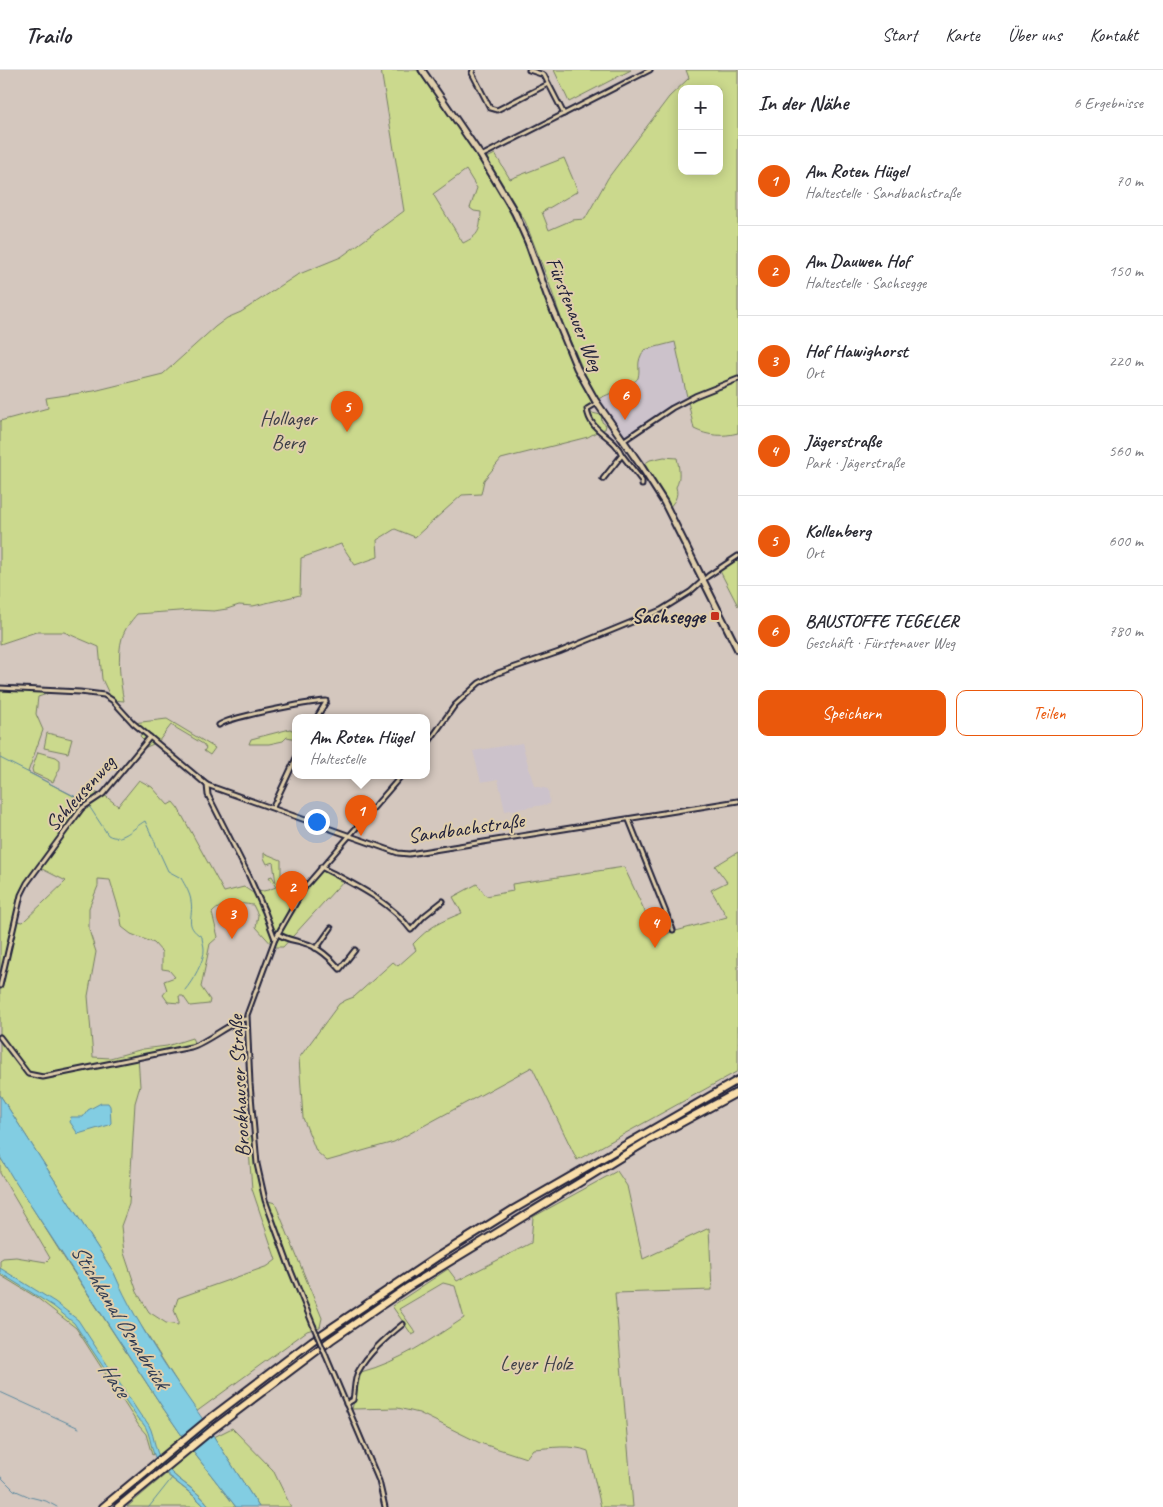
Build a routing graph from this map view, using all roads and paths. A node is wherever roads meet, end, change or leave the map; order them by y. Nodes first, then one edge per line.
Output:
1 (422, 70) edge
2 (473, 70) edge
3 (529, 70) edge
4 (650, 70) edge
5 (548, 84) junction
6 (564, 114) junction
7 (481, 156) junction
8 (738, 378) edge
9 (597, 403) junction
10 (624, 441) junction
11 (622, 455) junction
12 (603, 479) dead end
13 (642, 486) dead end
14 (738, 556) edge
15 (704, 580) junction
16 (738, 650) edge
17 (0, 688) edge
18 (319, 714) edge
19 (219, 725) dead end
20 (150, 737) junction
21 (430, 740) edge
22 (292, 767) edge
23 (398, 779) edge
24 (207, 785) junction
25 (738, 801) edge
26 (273, 808) junction
27 (629, 820) junction
28 (348, 835) junction
29 (321, 867) junction
30 (443, 901) dead end
31 (331, 928) dead end
32 (673, 930) dead end
33 (278, 934) junction
34 (275, 939) junction
35 (315, 948) junction
36 (356, 950) dead end
37 (0, 986) edge
38 (246, 1019) junction
39 (0, 1037) edge
40 (738, 1080) edge
41 (738, 1092) edge
42 (403, 1324) dead end
43 (346, 1404) junction
44 (104, 1507) edge
45 (118, 1507) edge
46 (385, 1507) edge

1 - 7 street, Fürstenauer Weg
2 - 5 street
3 - 5 street
4 - 6 street
5 - 6 street
6 - 7 street
7 - 9 street, Fürstenauer Weg
8 - 10 street
9 - 10 street, Fürstenauer Weg
9 - 11 street
10 - 15 street, Fürstenauer Weg
11 - 12 street
11 - 13 street
14 - 15 street
15 - 16 street, Fürstenauer Weg
15 - 21 street
17 - 20 street
18 - 19 street
20 - 24 street
20 - 37 street, Schleusenweg
22 - 26 street
23 - 28 street
24 - 26 street, Sandbachstraße
24 - 34 street
25 - 27 street, Sandbachstraße
26 - 28 street, Sandbachstraße
27 - 28 street, Sandbachstraße
27 - 32 street
28 - 29 street
29 - 30 street
29 - 33 street
31 - 35 street
33 - 34 street
33 - 35 street
34 - 38 street, Brockhauser Straße
35 - 36 street
38 - 39 street
38 - 43 street, Brockhauser Straße, bridge
40 - 44 highway
41 - 45 highway
42 - 43 street
43 - 46 street, Brockhauser Straße

